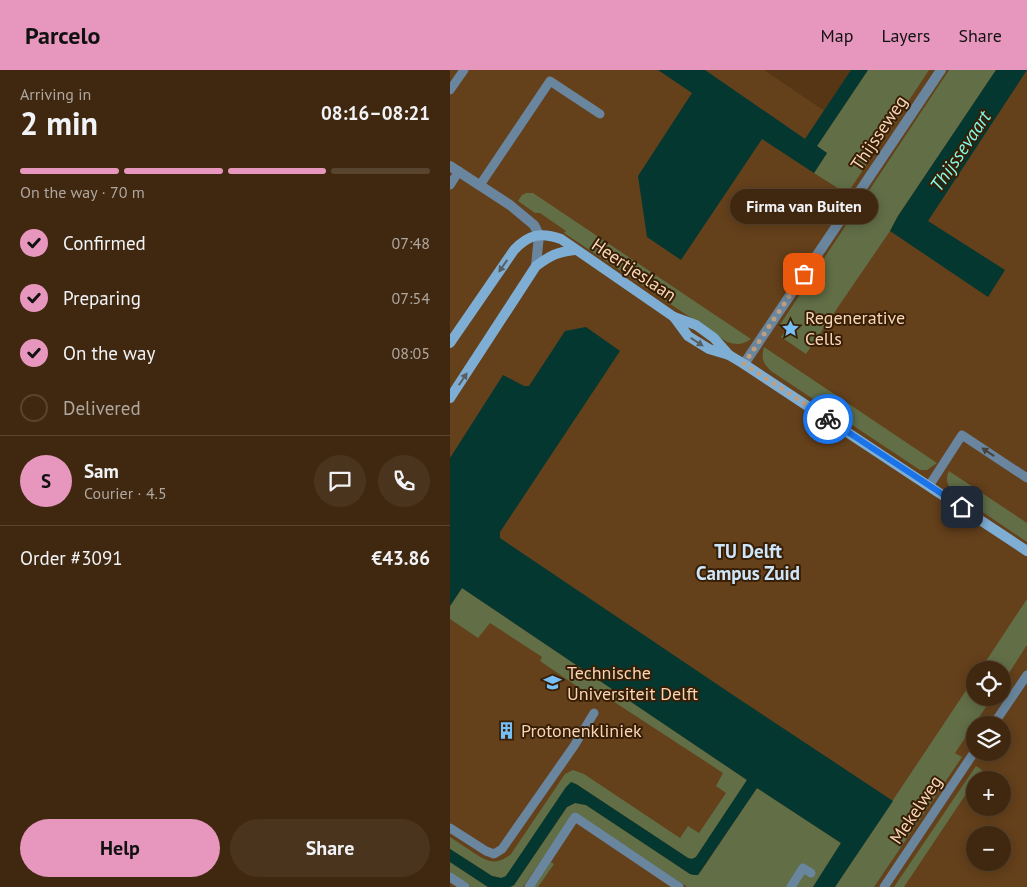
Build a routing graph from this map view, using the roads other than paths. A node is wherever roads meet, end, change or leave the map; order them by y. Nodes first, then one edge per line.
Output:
1 (464, 70) edge
2 (941, 70) edge
3 (450, 90) edge
4 (600, 114) dead end
5 (454, 168) edge
6 (450, 185) edge
7 (480, 185) junction
8 (539, 235) junction
9 (575, 250) junction
10 (536, 266) junction
11 (450, 343) edge
12 (744, 364) junction
13 (450, 398) edge
14 (1027, 478) edge
15 (929, 486) junction
16 (1027, 551) edge
17 (1027, 675) edge
18 (594, 713) dead end
19 (999, 716) edge
20 (968, 761) edge
21 (450, 828) edge
22 (811, 873) dead end
23 (450, 877) edge
24 (466, 887) edge
25 (529, 887) edge
26 (679, 887) edge
27 (791, 887) edge
28 (884, 887) edge

1 - 3 lane
2 - 12 street, Thijsseweg
4 - 7 lane
5 - 6 lane
5 - 7 street
7 - 8 street
8 - 9 street, Heertjeslaan
8 - 10 street
8 -> 11 street
9 - 10 street, Heertjeslaan
9 - 12 street, Heertjeslaan
13 -> 10 street
12 - 15 street, Heertjeslaan
14 -> 15 lane
15 - 16 street, Heertjeslaan
17 - 19 lane
18 - 21 lane
20 - 28 lane, Mekelweg
22 - 27 lane
23 - 24 lane
25 - 26 lane

